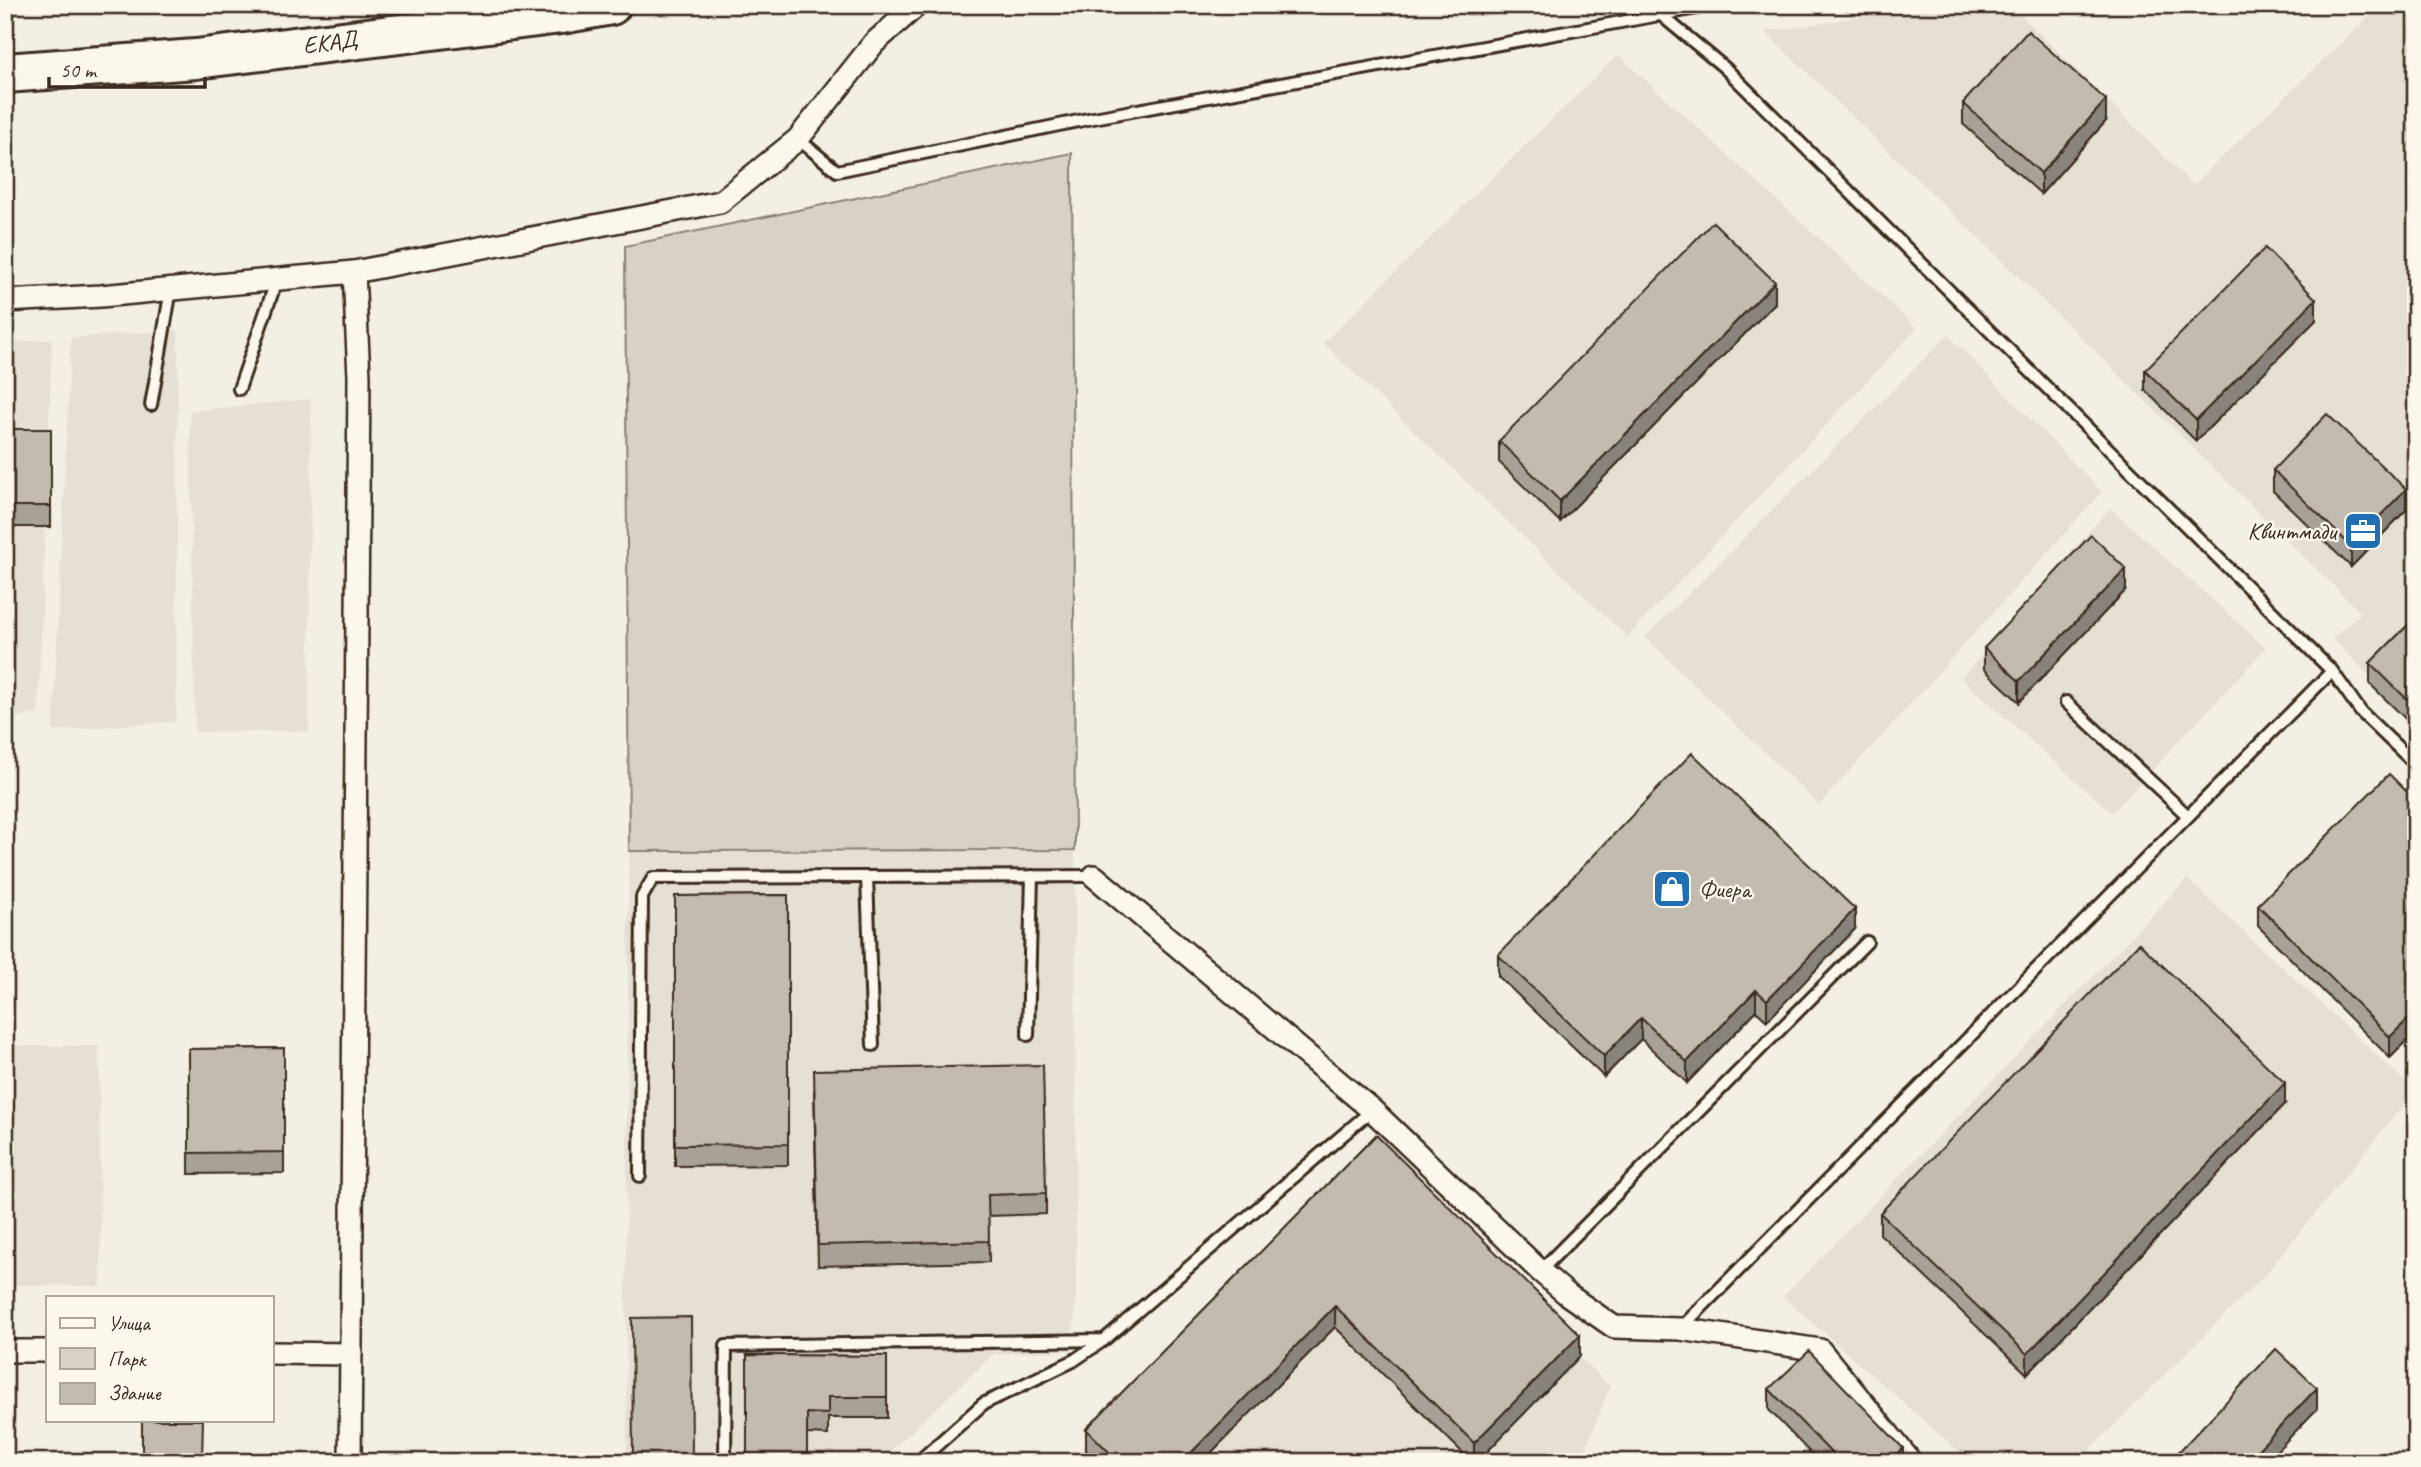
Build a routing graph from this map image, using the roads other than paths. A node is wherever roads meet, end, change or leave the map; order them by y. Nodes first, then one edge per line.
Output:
1 (611, 5) edge
2 (917, 5) edge
3 (1714, 5) edge
4 (1661, 15) junction
5 (5, 73) edge
6 (798, 139) junction
7 (354, 272) junction
8 (277, 279) junction
9 (171, 289) junction
10 (5, 301) edge
11 (239, 389) dead end
12 (151, 405) dead end
13 (2332, 671) junction
14 (2066, 702) dead end
15 (2416, 765) edge
16 (2188, 816) junction
17 (1032, 876) junction
18 (1094, 876) joint
19 (867, 877) junction
20 (1867, 942) dead end
21 (1028, 1035) dead end
22 (873, 1045) dead end
23 (1372, 1110) junction
24 (640, 1176) dead end
25 (1540, 1271) junction
26 (1681, 1329) junction
27 (1104, 1340) junction
28 (5, 1351) edge
29 (46, 1351) edge
30 (273, 1353) edge
31 (351, 1354) junction
32 (350, 1462) edge
33 (725, 1462) edge
34 (918, 1462) edge
35 (1911, 1462) edge

1 - 5 highway, ЕКАД
2 - 6 street
3 - 4 lane
4 - 6 lane
4 - 13 lane
6 - 7 street
7 - 8 street
7 - 31 street
8 - 9 street
8 - 11 lane
9 - 10 street
9 - 12 lane
13 - 15 lane
13 - 16 lane
14 - 16 lane
16 - 26 lane
17 - 18 lane
17 - 19 lane
17 - 21 lane
18 - 23 street
19 - 22 lane
19 - 24 lane
20 - 25 lane
23 - 25 street
23 - 27 lane
25 - 26 street
26 - 35 street
27 - 33 lane
27 - 34 lane
28 - 29 street
30 - 31 street
31 - 32 street

